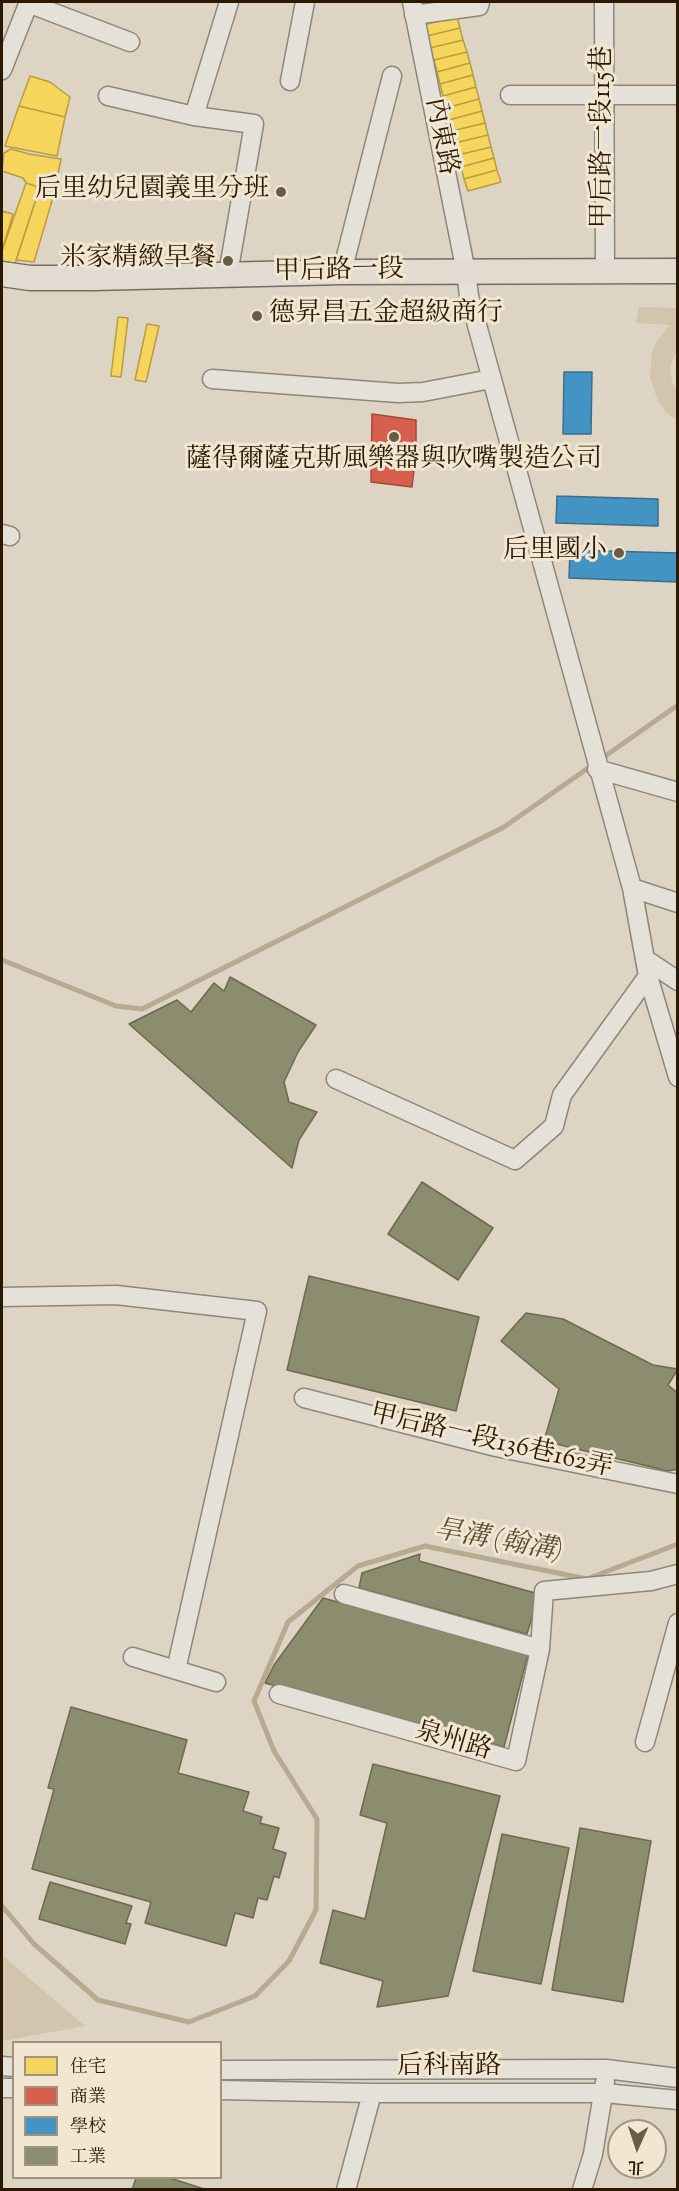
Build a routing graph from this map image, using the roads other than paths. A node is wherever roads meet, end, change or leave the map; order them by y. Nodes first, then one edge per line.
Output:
1 (28, 2) edge
2 (229, 2) edge
3 (305, 2) edge
4 (480, 2) edge
5 (604, 2) edge
6 (413, 8) edge
7 (130, 42) dead end
8 (2, 70) edge
9 (392, 75) dead end
10 (290, 81) dead end
11 (510, 95) dead end
12 (678, 95) edge
13 (108, 96) dead end
14 (605, 96) junction
15 (195, 116) junction
16 (678, 271) edge
17 (342, 272) junction
18 (466, 272) junction
19 (605, 272) junction
20 (2, 274) edge
21 (228, 274) junction
22 (212, 379) dead end
23 (491, 379) junction
24 (596, 763) junction
25 (678, 792) edge
26 (632, 888) junction
27 (678, 903) edge
28 (647, 967) junction
29 (678, 981) edge
30 (678, 1077) edge
31 (336, 1079) dead end
32 (2, 1297) edge
33 (304, 1398) dead end
34 (678, 1484) edge
35 (678, 1574) edge
36 (344, 1594) dead end
37 (678, 1623) edge
38 (540, 1649) junction
39 (133, 1657) dead end
40 (176, 1670) junction
41 (216, 1682) dead end
42 (279, 1694) dead end
43 (645, 1742) dead end
44 (606, 2068) junction
45 (222, 2070) edge
46 (678, 2078) edge
47 (222, 2090) edge
48 (372, 2093) junction
49 (604, 2093) junction
50 (678, 2100) edge
51 (346, 2190) edge
52 (582, 2190) edge

1 - 7 street
1 - 8 street
2 - 15 street
3 - 10 street
4 - 6 street
5 - 14 street, 甲后路一段115巷
6 - 18 street, 內東路
9 - 17 street
11 - 14 street
12 - 14 street
13 - 15 street
14 - 19 street, 甲后路一段115巷
15 - 21 street
16 - 19 main road, 甲后路一段
17 - 18 main road, 甲后路一段
17 - 21 main road, 甲后路一段
18 - 19 main road, 甲后路一段
18 - 23 street, 內東路
20 - 21 main road, 甲后路一段
22 - 23 street
23 - 24 street, 內東路
24 - 25 street
24 - 26 street, 內東路
26 - 27 street
26 - 28 street, 內東路
28 - 29 street
28 - 30 street, 內東路
28 - 31 street
32 - 40 street
33 - 34 street, 甲后路一段136巷162弄
35 - 38 street, 泉州路
36 - 38 street
37 - 43 street
38 - 42 street, 泉州路
39 - 40 street
40 - 41 street
44 - 45 street, 后科南路
44 - 46 street, 后科南路
44 - 49 street
47 - 48 street, 后科南路
48 - 49 street, 后科南路
48 - 51 street
49 - 50 street, 后科南路
49 - 52 street

